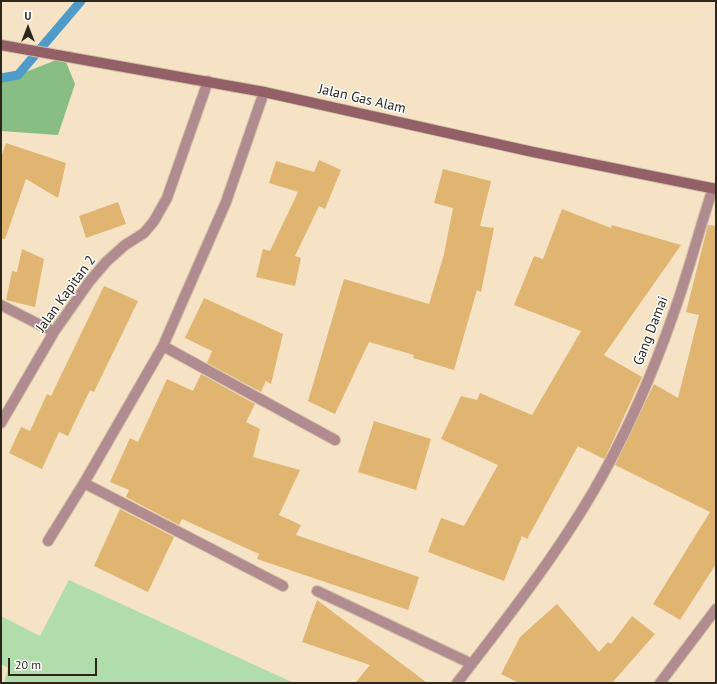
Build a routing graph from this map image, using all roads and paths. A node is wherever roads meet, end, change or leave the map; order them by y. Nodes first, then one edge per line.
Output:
1 (1, 45) edge
2 (208, 81) junction
3 (264, 92) junction
4 (714, 189) edge
5 (1, 305) edge
6 (54, 332) junction
7 (163, 346) junction
8 (1, 423) edge
9 (335, 440) dead end
10 (84, 483) junction
11 (48, 541) dead end
12 (283, 586) dead end
13 (317, 591) dead end
14 (716, 609) edge
15 (472, 664) junction
16 (457, 683) edge
17 (660, 683) edge

1 - 2 street, Jalan Gas Alam
2 - 3 street, Jalan Gas Alam
2 - 6 street, Jalan Kapitan 2
3 - 4 street, Jalan Gas Alam
3 - 7 street
4 - 15 street, Gang Damai
5 - 6 street
6 - 8 street, Jalan Kapitan 2
7 - 9 street
7 - 10 street
10 - 11 street
10 - 12 street
13 - 15 street
14 - 17 street
15 - 16 street, Gang Damai

